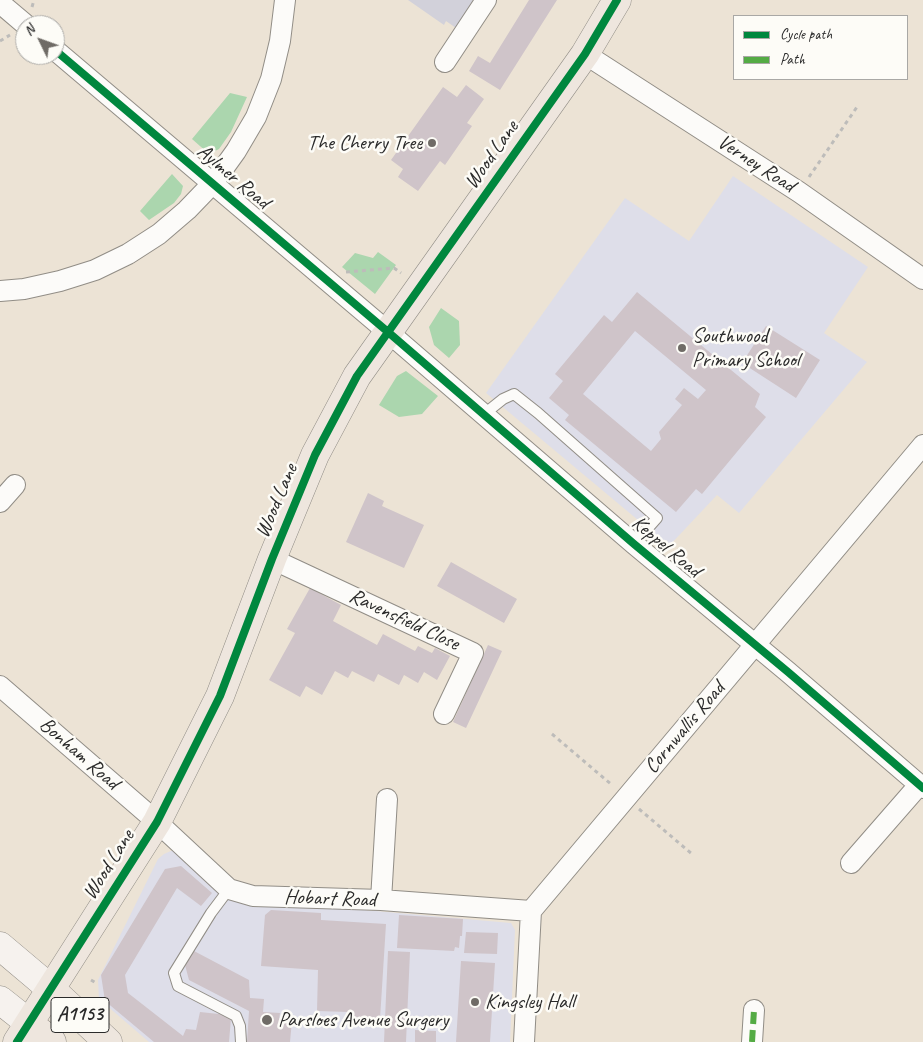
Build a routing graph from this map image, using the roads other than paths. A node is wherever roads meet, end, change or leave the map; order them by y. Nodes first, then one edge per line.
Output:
1 (285, 0) edge
2 (486, 0) edge
3 (617, 0) edge
4 (0, 3) edge
5 (15, 16) edge
6 (585, 54) junction
7 (65, 58) edge
8 (445, 62) dead end
9 (213, 183) junction
10 (923, 278) edge
11 (0, 291) edge
12 (388, 332) junction
13 (483, 415) junction
14 (923, 445) edge
15 (15, 485) dead end
16 (0, 502) edge
17 (634, 544) junction
18 (272, 559) junction
19 (756, 645) junction
20 (0, 686) edge
21 (444, 714) dead end
22 (921, 786) edge
23 (386, 798) dead end
24 (157, 822) junction
25 (851, 863) dead end
26 (230, 889) junction
27 (381, 900) junction
28 (531, 911) junction
29 (0, 946) edge
30 (51, 989) junction
31 (0, 1000) edge
32 (754, 1010) dead end
33 (23, 1032) edge
34 (52, 1042) edge
35 (108, 1042) edge
36 (241, 1042) edge
37 (524, 1042) edge
38 (752, 1042) edge

1 - 9 street
2 - 8 street
3 - 6 main road, Wood Lane
4 - 5 street
6 - 10 street, Verney Road
6 - 12 main road, Wood Lane
7 - 9 street, Aylmer Road
9 - 11 street
9 - 12 street, Aylmer Road
12 - 13 street, Keppel Road
12 - 18 main road, Wood Lane
13 - 17 street, Keppel Road
13 - 17 lane
14 - 19 street, Cornwallis Road
15 - 16 street
17 - 19 street, Keppel Road
18 - 21 street, Ravensfield Close
18 - 24 main road, Wood Lane
19 - 22 street, Keppel Road
19 - 28 street, Cornwallis Road
20 - 24 street, Bonham Road
22 - 25 street
23 - 27 street
24 - 26 street, Hobart Road
24 - 30 main road, Wood Lane
26 - 27 street, Hobart Road
26 - 36 lane
27 - 28 street, Hobart Road
28 - 37 street
29 - 30 street
30 - 33 main road, Wood Lane
30 - 35 main road, A1153
31 - 33 street
32 - 38 street
33 - 34 main road, A1153

